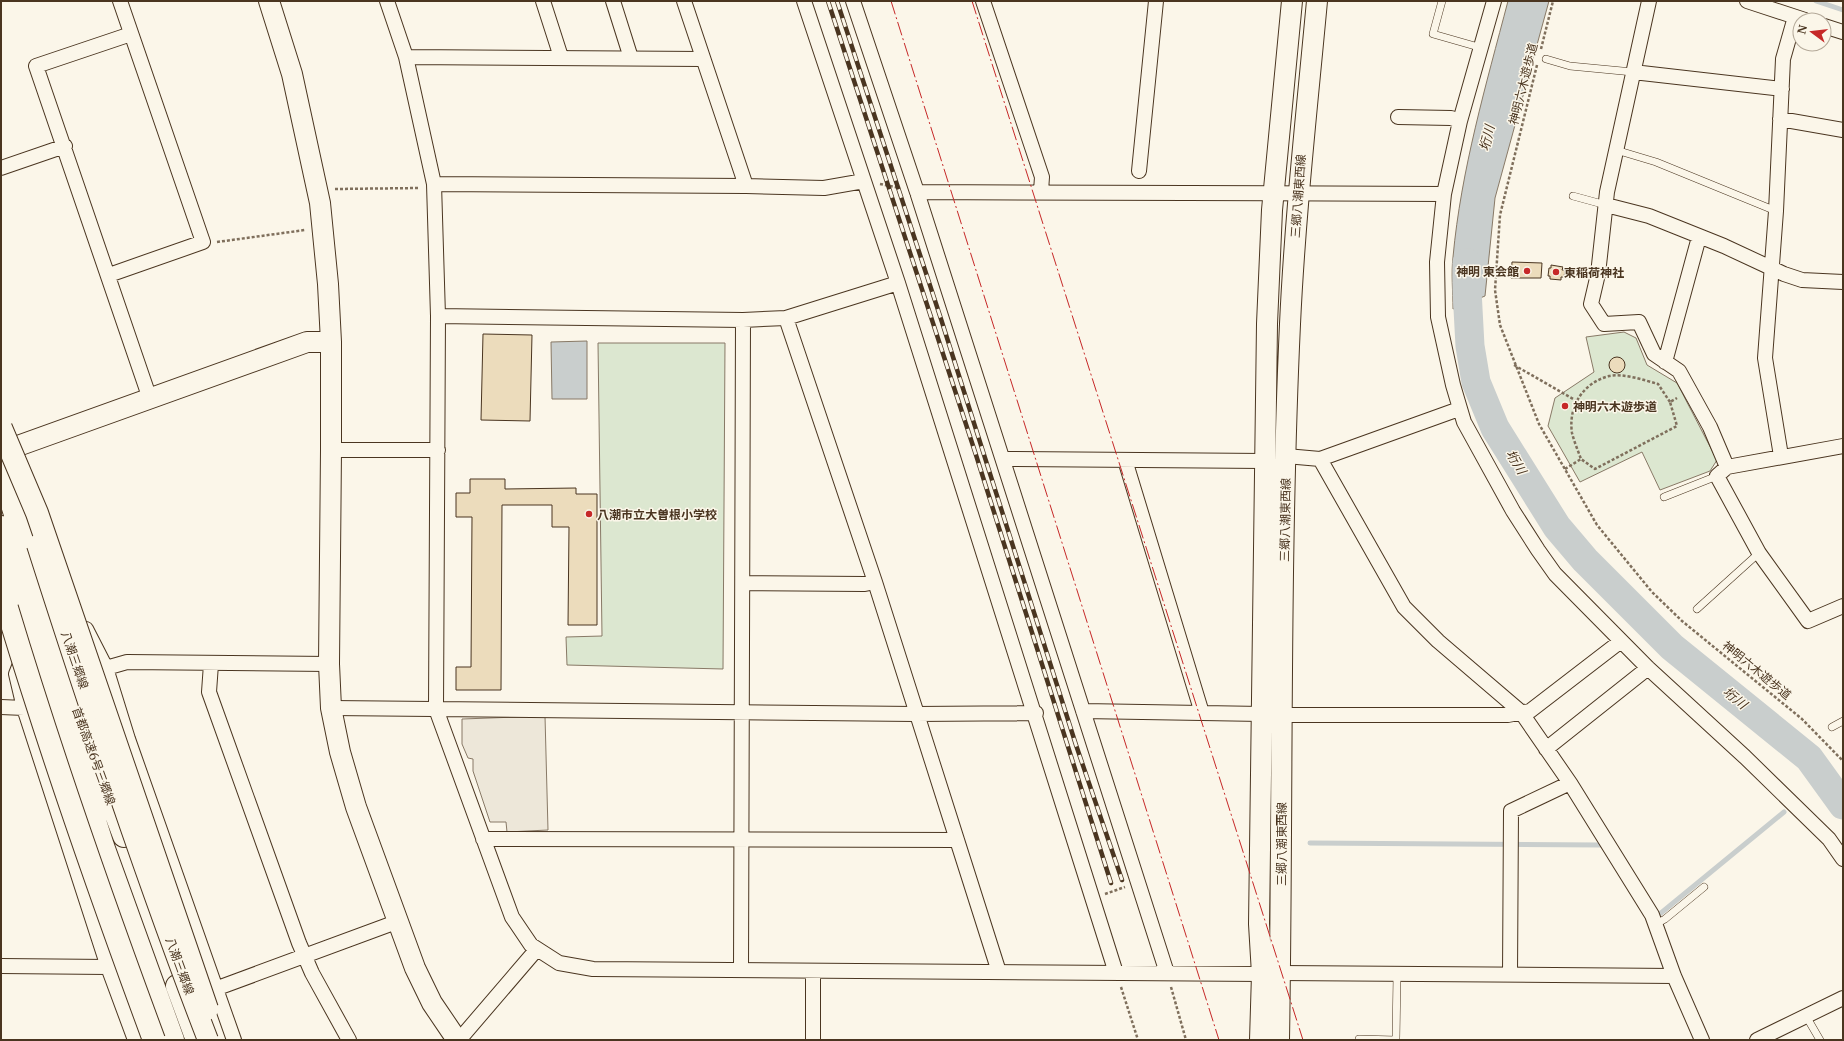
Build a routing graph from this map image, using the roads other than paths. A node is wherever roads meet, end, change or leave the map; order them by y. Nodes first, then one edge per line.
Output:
1 (120, 1) edge
2 (269, 1) edge
3 (387, 1) edge
4 (543, 1) edge
5 (613, 1) edge
6 (684, 1) edge
7 (804, 1) edge
8 (853, 1) edge
9 (983, 1) edge
10 (1156, 1) edge
11 (1292, 1) edge
12 (1317, 1) edge
13 (1442, 1) edge
14 (1494, 1) edge
15 (1649, 1) edge
16 (1747, 1) edge
17 (1792, 15) edge
18 (1832, 29) edge
19 (1843, 32) edge
20 (131, 34) junction
21 (1792, 37) edge
22 (1482, 48) junction
23 (406, 57) junction
24 (562, 57) junction
25 (631, 58) junction
26 (703, 59) junction
27 (1542, 59) road end
28 (1633, 72) junction
29 (1782, 89) junction
30 (1398, 117) dead end
31 (1780, 120) junction
32 (1460, 121) junction
33 (1843, 130) edge
34 (65, 146) junction
35 (1616, 150) junction
36 (1, 168) edge
37 (1139, 171) dead end
38 (864, 181) junction
39 (434, 184) junction
40 (746, 186) junction
41 (1041, 191) junction
42 (917, 192) junction
43 (1274, 194) junction
44 (1298, 194) junction
45 (1444, 194) junction
46 (1573, 196) dead end
47 (1606, 205) junction
48 (1776, 211) junction
49 (1699, 237) junction
50 (1772, 267) junction
51 (109, 275) junction
52 (1843, 282) edge
53 (898, 283) junction
54 (438, 316) junction
55 (786, 318) junction
56 (743, 320) junction
57 (331, 342) junction
58 (1665, 362) junction
59 (150, 398) junction
60 (1459, 409) junction
61 (1, 428) edge
62 (1843, 446) edge
63 (331, 450) junction
64 (438, 450) junction
65 (2, 452) edge
66 (1286, 456) junction
67 (1781, 456) junction
68 (1002, 459) junction
69 (1320, 459) junction
70 (1125, 460) junction
71 (1264, 461) junction
72 (1722, 472) junction
73 (1664, 497) dead end
74 (1, 527) edge
75 (1759, 553) junction
76 (1, 572) edge
77 (875, 582) junction
78 (744, 583) junction
79 (1, 590) edge
80 (53, 594) junction
81 (1843, 606) edge
82 (1698, 609) dead end
83 (1621, 641) junction
84 (26, 649) junction
85 (211, 664) junction
86 (329, 664) junction
87 (106, 668) junction
88 (1648, 668) junction
89 (1, 707) edge
90 (24, 708) junction
91 (331, 708) junction
92 (436, 709) junction
93 (1082, 711) junction
94 (742, 712) junction
95 (1520, 712) junction
96 (1036, 713) junction
97 (1202, 713) junction
98 (915, 714) junction
99 (1262, 714) junction
100 (1282, 715) junction
101 (1843, 721) edge
102 (1832, 727) dead end
103 (1546, 749) junction
104 (1570, 783) junction
105 (149, 798) junction
106 (133, 835) junction
107 (484, 840) junction
108 (957, 840) junction
109 (743, 841) junction
110 (1843, 859) edge
111 (1704, 887) dead end
112 (399, 921) junction
113 (1656, 924) junction
114 (538, 949) junction
115 (305, 956) junction
116 (1, 966) edge
117 (108, 967) junction
118 (741, 970) junction
119 (814, 971) junction
120 (999, 972) junction
121 (1116, 973) junction
122 (1166, 973) junction
123 (1271, 974) junction
124 (1510, 974) junction
125 (1397, 975) junction
126 (1674, 976) junction
127 (1843, 998) edge
128 (211, 999) junction
129 (1806, 1016) junction
130 (1359, 1038) dead end
131 (135, 1040) edge
132 (154, 1040) edge
133 (164, 1040) edge
134 (173, 1040) edge
135 (197, 1040) edge
136 (208, 1040) edge
137 (217, 1040) edge
138 (234, 1040) edge
139 (349, 1040) edge
140 (459, 1040) edge
141 (813, 1040) edge
142 (1260, 1040) edge
143 (1279, 1040) edge
144 (1396, 1040) edge
145 (1702, 1040) edge
146 (1757, 1040) edge
147 (1820, 1040) edge

1 - 20 street
2 - 57 street
3 - 23 street
4 - 24 street
5 - 25 street
6 - 26 street
7 - 38 street
8 - 42 street
9 - 41 street
10 - 37 street
11 - 43 street, 三郷八潮東西線
12 - 44 street, 三郷八潮東西線
13 - 22 lane
14 - 22 street
15 - 28 street
16 - 17 street
18 - 19 street
20 - 34 street
20 - 51 street
21 - 29 street
22 - 32 street
23 - 24 street
23 - 39 street
24 - 25 street
25 - 26 street
26 - 40 street
27 - 28 lane
28 - 29 street
28 - 35 street
29 - 31 street
30 - 32 street
31 - 33 street
31 - 48 street
32 - 45 street
34 - 36 street
34 - 51 street
35 - 47 street
35 - 48 lane
38 - 40 street
38 - 53 street
39 - 40 street
39 - 54 street
41 - 42 street
41 - 43 street
42 - 68 street
43 - 44 street
43 - 71 street, 三郷八潮東西線
44 - 45 street
44 - 66 street, 三郷八潮東西線
45 - 60 street
46 - 47 lane
47 - 49 street
47 - 58 street
48 - 50 street
49 - 50 street
49 - 58 street
50 - 52 street
50 - 67 street
51 - 59 street
53 - 55 street
53 - 96 street
54 - 56 street
54 - 64 street
55 - 56 street
55 - 77 street
56 - 78 street
57 - 59 street
57 - 63 street
58 - 72 street
59 - 65 street
60 - 69 street
60 - 83 street
61 - 128 highway, bridge
62 - 67 street
63 - 64 street
63 - 86 street
64 - 92 street
65 - 80 street, 八潮三郷線, bridge
65 - 135 highway, 首都高速6号三郷線
66 - 69 street
66 - 100 street, 三郷八潮東西線
67 - 72 street
68 - 70 street
68 - 93 street
69 - 95 street
70 - 71 street
70 - 97 street
71 - 99 street, 三郷八潮東西線
72 - 73 lane
72 - 75 street
74 - 134 highway, 首都高速6号三郷線
75 - 81 street
75 - 82 lane
76 - 84 street
77 - 78 street
77 - 98 street
78 - 94 street
79 - 132 highway, bridge
80 - 87 street
80 - 106 street, 八潮三郷線, bridge
83 - 88 street
83 - 95 street
84 - 90 street
84 - 133 street
85 - 86 street
85 - 87 street
85 - 115 street
86 - 91 street
87 - 105 street
88 - 103 street
88 - 110 street
89 - 90 street
90 - 117 street
91 - 92 street
91 - 112 street
92 - 94 street
92 - 107 street
93 - 97 street
93 - 122 street
94 - 98 street
94 - 109 street
95 - 100 street
95 - 103 street
96 - 98 street
96 - 121 street
97 - 99 street
98 - 108 street
99 - 123 street, 三郷八潮東西線
100 - 123 street, 三郷八潮東西線
101 - 102 lane
103 - 104 street
104 - 113 street
104 - 124 street
105 - 106 street
105 - 128 street
106 - 136 street, 八潮三郷線, bridge
107 - 109 street
107 - 114 street
108 - 109 street
108 - 120 street
109 - 118 street
111 - 113 lane
112 - 115 street
112 - 140 street
113 - 126 street
114 - 118 street
114 - 140 street
115 - 128 street
115 - 139 street
116 - 117 street
117 - 131 street
118 - 119 street
119 - 120 street
119 - 141 street
120 - 121 street
121 - 122 street
122 - 123 street
123 - 125 street
123 - 142 street, 三郷八潮東西線
123 - 143 street, 三郷八潮東西線
124 - 125 street
124 - 126 street
125 - 144 lane
126 - 145 street
127 - 129 street
128 - 137 highway
128 - 138 street
129 - 146 street
129 - 147 lane
130 - 144 lane

